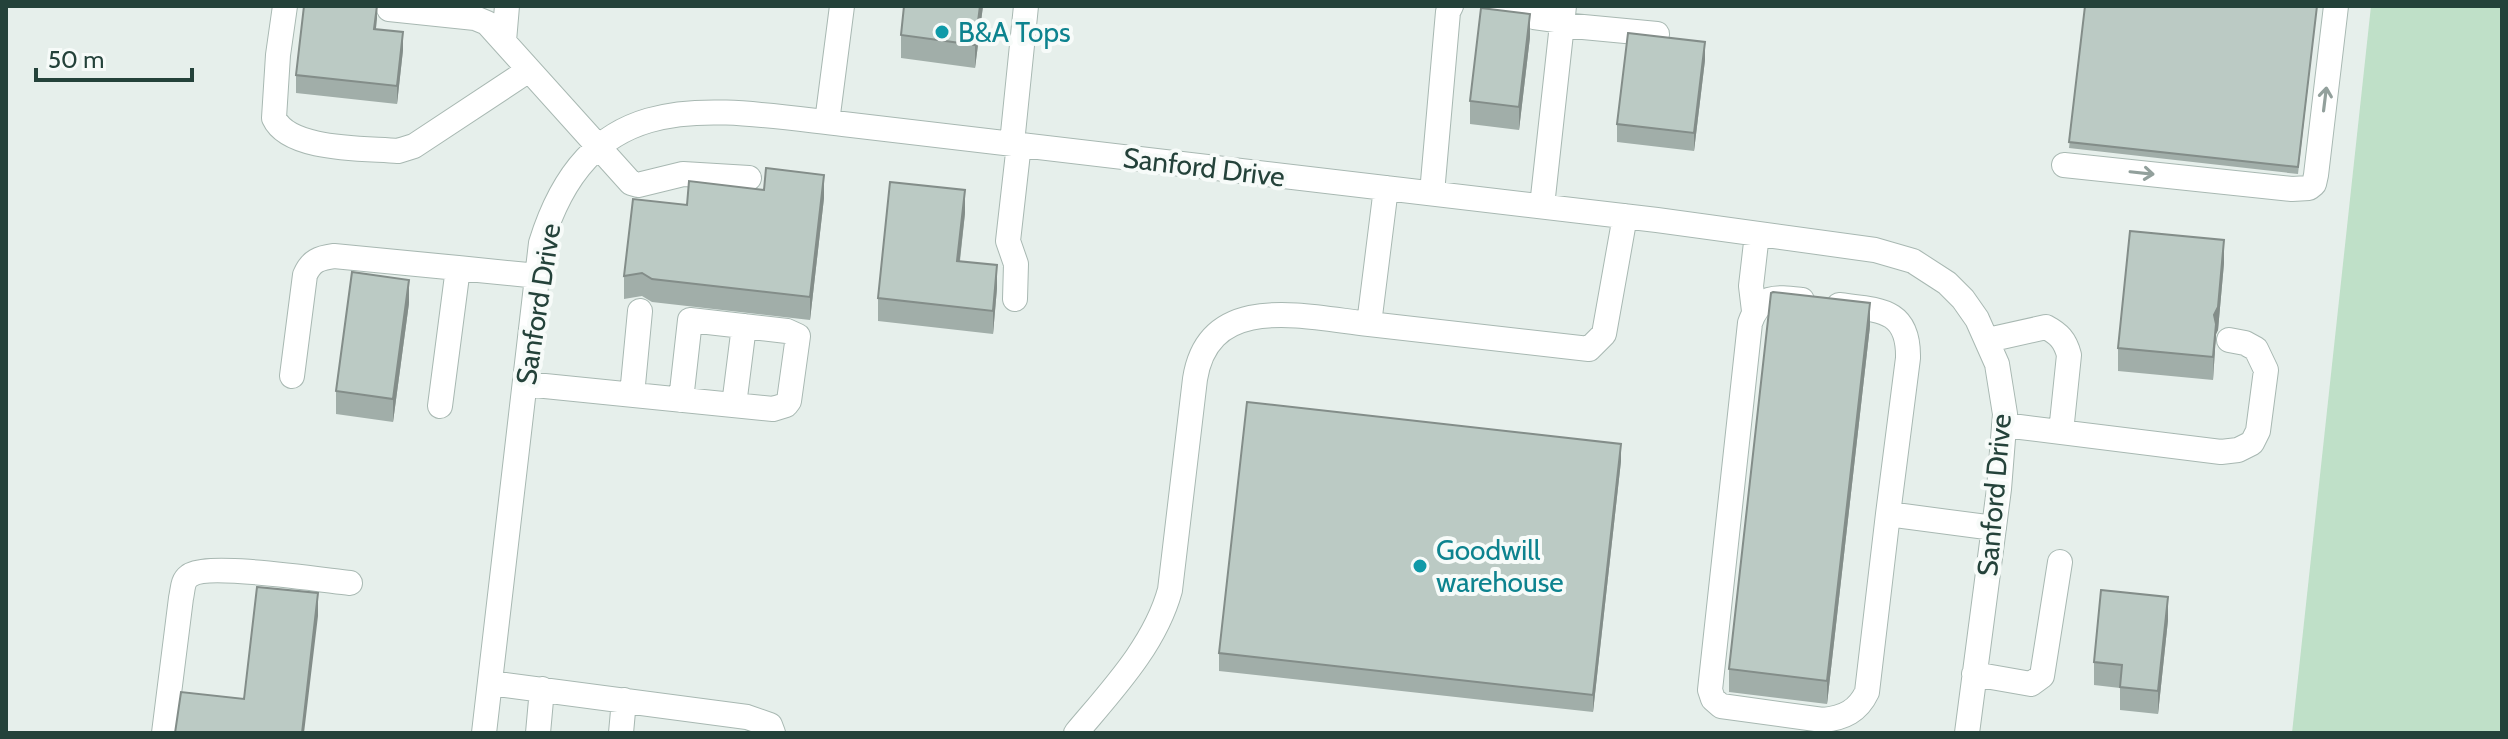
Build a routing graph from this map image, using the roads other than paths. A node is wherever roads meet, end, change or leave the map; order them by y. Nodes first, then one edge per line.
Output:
1 (285, 6) edge
2 (507, 6) edge
3 (842, 6) edge
4 (1026, 6) edge
5 (1451, 6) edge
6 (1501, 6) edge
7 (2336, 6) edge
8 (389, 9) dead end
9 (1563, 17) edge
10 (1657, 34) edge
11 (504, 41) junction
12 (529, 70) junction
13 (827, 122) junction
14 (1016, 144) junction
15 (599, 146) junction
16 (2064, 165) dead end
17 (749, 178) dead end
18 (1386, 188) junction
19 (1432, 193) junction
20 (1542, 206) junction
21 (1625, 216) junction
22 (1757, 234) junction
23 (458, 268) junction
24 (538, 276) junction
25 (1015, 299) dead end
26 (640, 311) dead end
27 (1754, 311) junction
28 (1369, 324) junction
29 (744, 326) junction
30 (1988, 340) junction
31 (2229, 340) dead end
32 (292, 376) dead end
33 (525, 384) junction
34 (632, 395) junction
35 (681, 400) junction
36 (734, 405) junction
37 (440, 406) dead end
38 (2004, 425) junction
39 (2061, 432) junction
40 (1888, 514) junction
41 (1994, 528) junction
42 (2060, 562) dead end
43 (350, 583) dead end
44 (1974, 674) junction
45 (490, 683) junction
46 (542, 689) junction
47 (624, 700) junction
48 (164, 733) edge
49 (484, 733) edge
50 (538, 733) edge
51 (621, 733) edge
52 (773, 733) edge
53 (1076, 733) edge
54 (1967, 733) edge

1 - 12 street
2 - 11 street
3 - 13 street
4 - 14 street
5 - 19 street
6 - 9 street
16 -> 7 street
8 - 11 street
9 - 10 street
9 - 20 street
11 - 12 street
12 - 15 street
13 - 14 street, Sanford Drive
13 - 15 street, Sanford Drive
14 - 18 street, Sanford Drive
14 - 25 street
15 - 17 street
15 - 24 street, Sanford Drive
18 - 19 street, Sanford Drive
18 - 28 street
19 - 20 street, Sanford Drive
20 - 21 street, Sanford Drive
21 - 22 street, Sanford Drive
21 - 28 street
22 - 27 street
22 - 30 street, Sanford Drive
23 - 24 street
23 - 32 street
23 - 37 street
24 - 33 street, Sanford Drive
26 - 34 street
27 - 40 street
27 - 40 street
28 - 53 street
29 - 35 street
29 - 36 street
29 - 36 street
30 - 38 street, Sanford Drive
30 - 39 street
31 - 39 street
33 - 34 street
33 - 45 street, Sanford Drive
34 - 35 street
35 - 36 street
38 - 39 street
38 - 41 street, Sanford Drive
40 - 41 street
41 - 44 street, Sanford Drive
42 - 44 street
43 - 48 street
44 - 54 street, Sanford Drive
45 - 46 street
45 - 49 street, Sanford Drive
46 - 47 street
46 - 50 street
47 - 51 street
47 - 52 street

